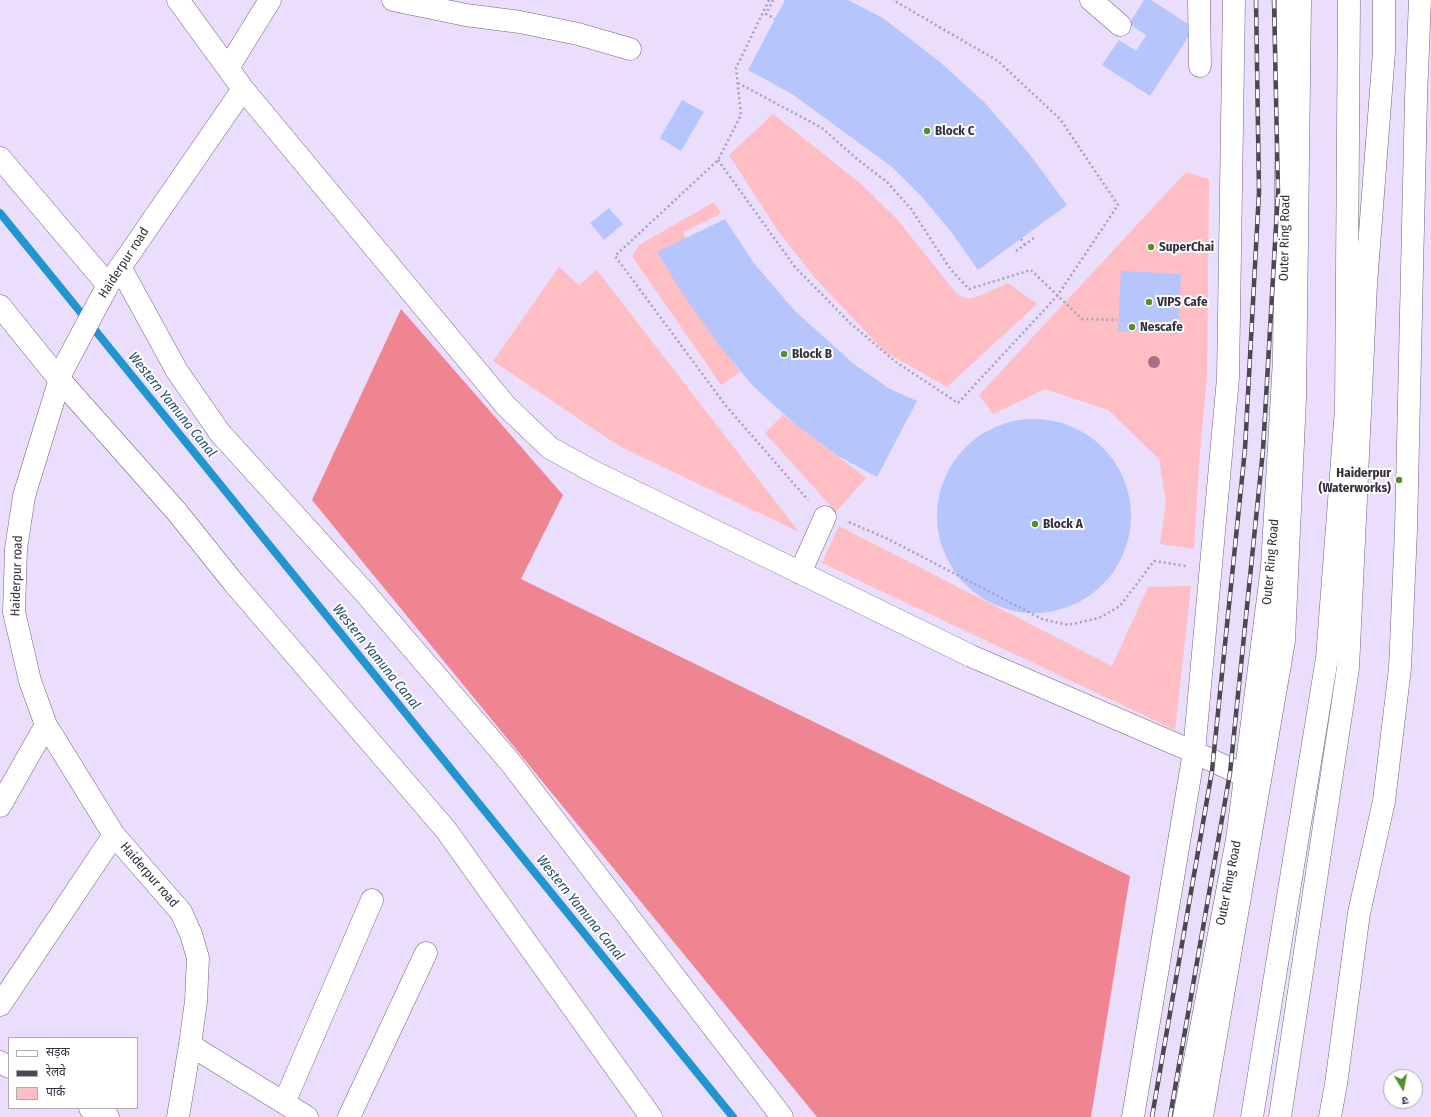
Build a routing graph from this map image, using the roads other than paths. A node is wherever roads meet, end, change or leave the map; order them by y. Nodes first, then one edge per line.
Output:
1 (178, 0) edge
2 (270, 0) edge
3 (393, 0) edge
4 (1091, 0) edge
5 (1199, 0) edge
6 (1234, 0) edge
7 (1288, 0) edge
8 (1300, 0) edge
9 (1349, 0) edge
10 (1384, 0) edge
11 (1420, 0) edge
12 (1120, 25) dead end
13 (630, 49) dead end
14 (1200, 66) dead end
15 (228, 68) junction
16 (243, 89) junction
17 (0, 158) edge
18 (120, 267) junction
19 (108, 285) junction
20 (0, 306) edge
21 (61, 374) junction
22 (825, 517) road end
23 (8, 566) edge
24 (800, 573) junction
25 (46, 725) junction
26 (1194, 752) junction
27 (1245, 776) junction
28 (0, 806) edge
29 (114, 835) junction
30 (372, 900) dead end
31 (426, 953) dead end
32 (0, 1005) edge
33 (190, 1045) junction
34 (284, 1103) junction
35 (92, 1109) edge
36 (108, 1117) edge
37 (178, 1117) edge
38 (307, 1117) edge
39 (349, 1117) edge
40 (651, 1117) edge
41 (782, 1117) edge
42 (1133, 1117) edge
43 (1184, 1117) edge
44 (1202, 1117) edge
45 (1252, 1117) edge
46 (1280, 1117) edge
47 (1330, 1117) edge

1 - 15 main road
2 - 15 main road
3 - 13 main road
4 - 12 main road
5 - 14 main road
6 - 26 main road
7 - 27 main road, Outer Ring Road
8 - 44 main road, Outer Ring Road
9 - 45 main road
10 - 46 main road
11 - 47 main road
15 - 16 main road
16 - 18 main road, Haiderpur road
16 - 24 main road
17 - 19 main road
18 - 19 main road, Haiderpur road
18 - 41 main road
19 - 21 main road, Haiderpur road
20 - 21 main road
21 - 23 main road, Haiderpur road
21 - 40 main road
22 - 24 main road
23 - 25 main road, Haiderpur road
24 - 26 main road
25 - 28 main road
25 - 29 main road, Haiderpur road
26 - 27 main road
26 - 42 main road
27 - 43 main road, Outer Ring Road
29 - 32 main road
29 - 33 main road, Haiderpur road
30 - 34 main road
31 - 39 main road
33 - 34 main road
33 - 37 main road, Haiderpur road
34 - 38 main road
35 - 36 main road

